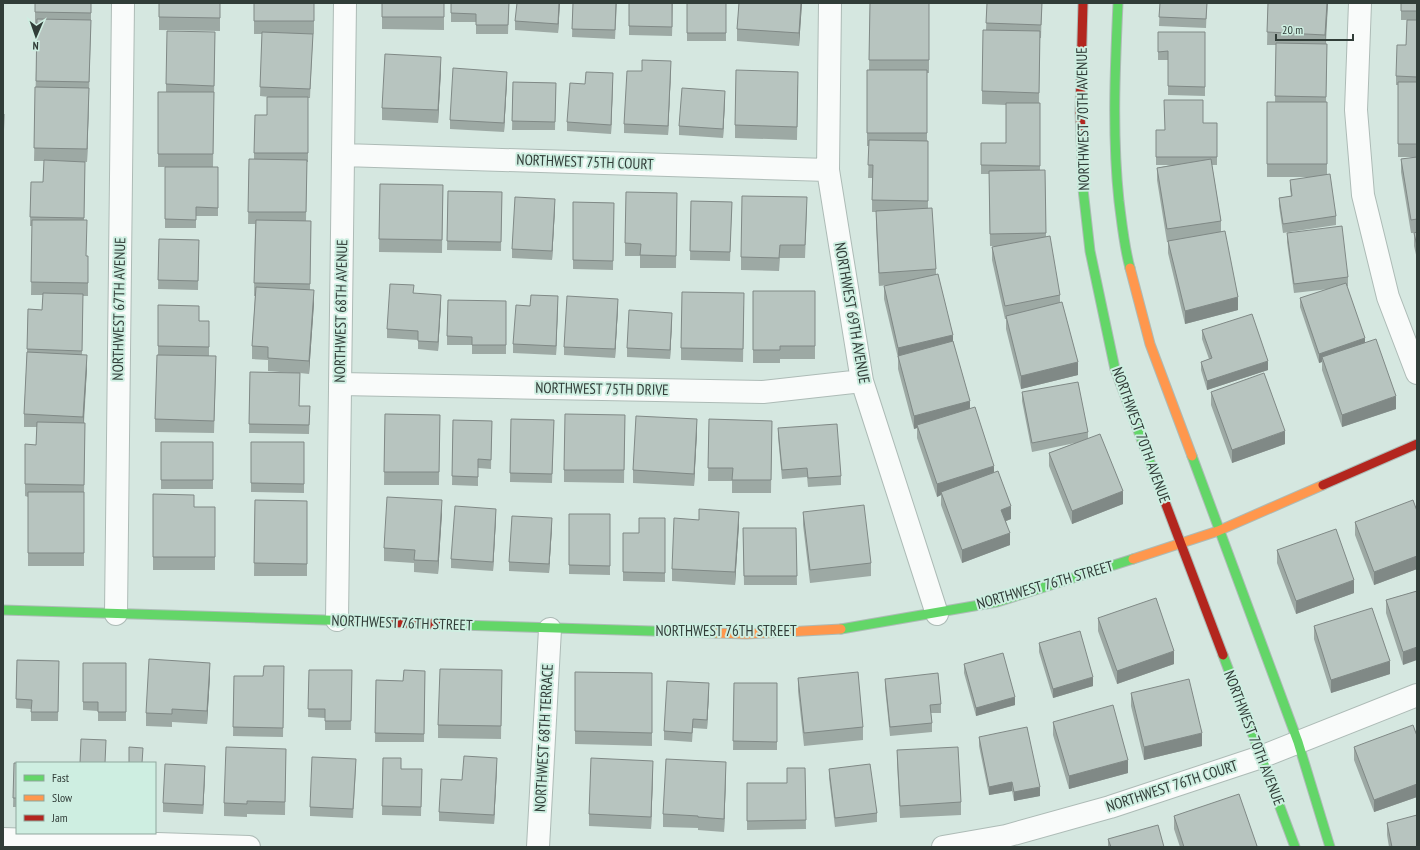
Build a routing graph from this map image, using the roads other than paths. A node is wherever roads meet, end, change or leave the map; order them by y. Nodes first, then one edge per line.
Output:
1 (123, 3) edge
2 (344, 3) edge
3 (830, 3) edge
4 (1083, 3) edge
5 (1118, 3) edge
6 (1360, 3) edge
7 (343, 155) junction
8 (828, 170) junction
9 (1417, 373) edge
10 (862, 381) junction
11 (340, 384) junction
12 (1417, 444) edge
13 (1218, 531) junction
14 (1182, 544) junction
15 (3, 610) edge
16 (116, 614) junction
17 (937, 614) junction
18 (337, 620) junction
19 (550, 629) junction
20 (1417, 695) edge
21 (1298, 742) junction
22 (1261, 757) junction
23 (3, 840) edge
24 (114, 845) edge
25 (249, 847) edge
26 (538, 847) edge
27 (943, 847) edge
28 (1295, 847) edge
29 (1330, 847) edge

1 - 16 street, NORTHWEST 67TH AVENUE
2 - 7 street, NORTHWEST 68TH AVENUE
3 - 8 street, NORTHWEST 69TH AVENUE
4 - 14 street, NORTHWEST 70TH AVENUE
5 - 13 street
6 - 9 street
7 - 8 street, NORTHWEST 75TH COURT
7 - 11 street, NORTHWEST 68TH AVENUE
8 - 10 street, NORTHWEST 69TH AVENUE
10 - 11 street, NORTHWEST 75TH DRIVE
10 - 17 street, NORTHWEST 69TH AVENUE
11 - 18 street, NORTHWEST 68TH AVENUE
12 - 13 street, NORTHWEST 76TH STREET
13 - 14 street, NORTHWEST 76TH STREET
13 - 21 street
14 - 17 street, NORTHWEST 76TH STREET
14 - 22 street, NORTHWEST 70TH AVENUE
15 - 16 street, NORTHWEST 76TH STREET
16 - 18 street, NORTHWEST 76TH STREET
17 - 19 street, NORTHWEST 76TH STREET
18 - 19 street, NORTHWEST 76TH STREET
19 - 26 street, NORTHWEST 68TH TERRACE
20 - 21 street, NORTHWEST 76TH COURT
21 - 22 street, NORTHWEST 76TH COURT
21 - 29 street
22 - 27 street, NORTHWEST 76TH COURT
22 - 28 street, NORTHWEST 70TH AVENUE
23 - 24 street
24 - 25 street

